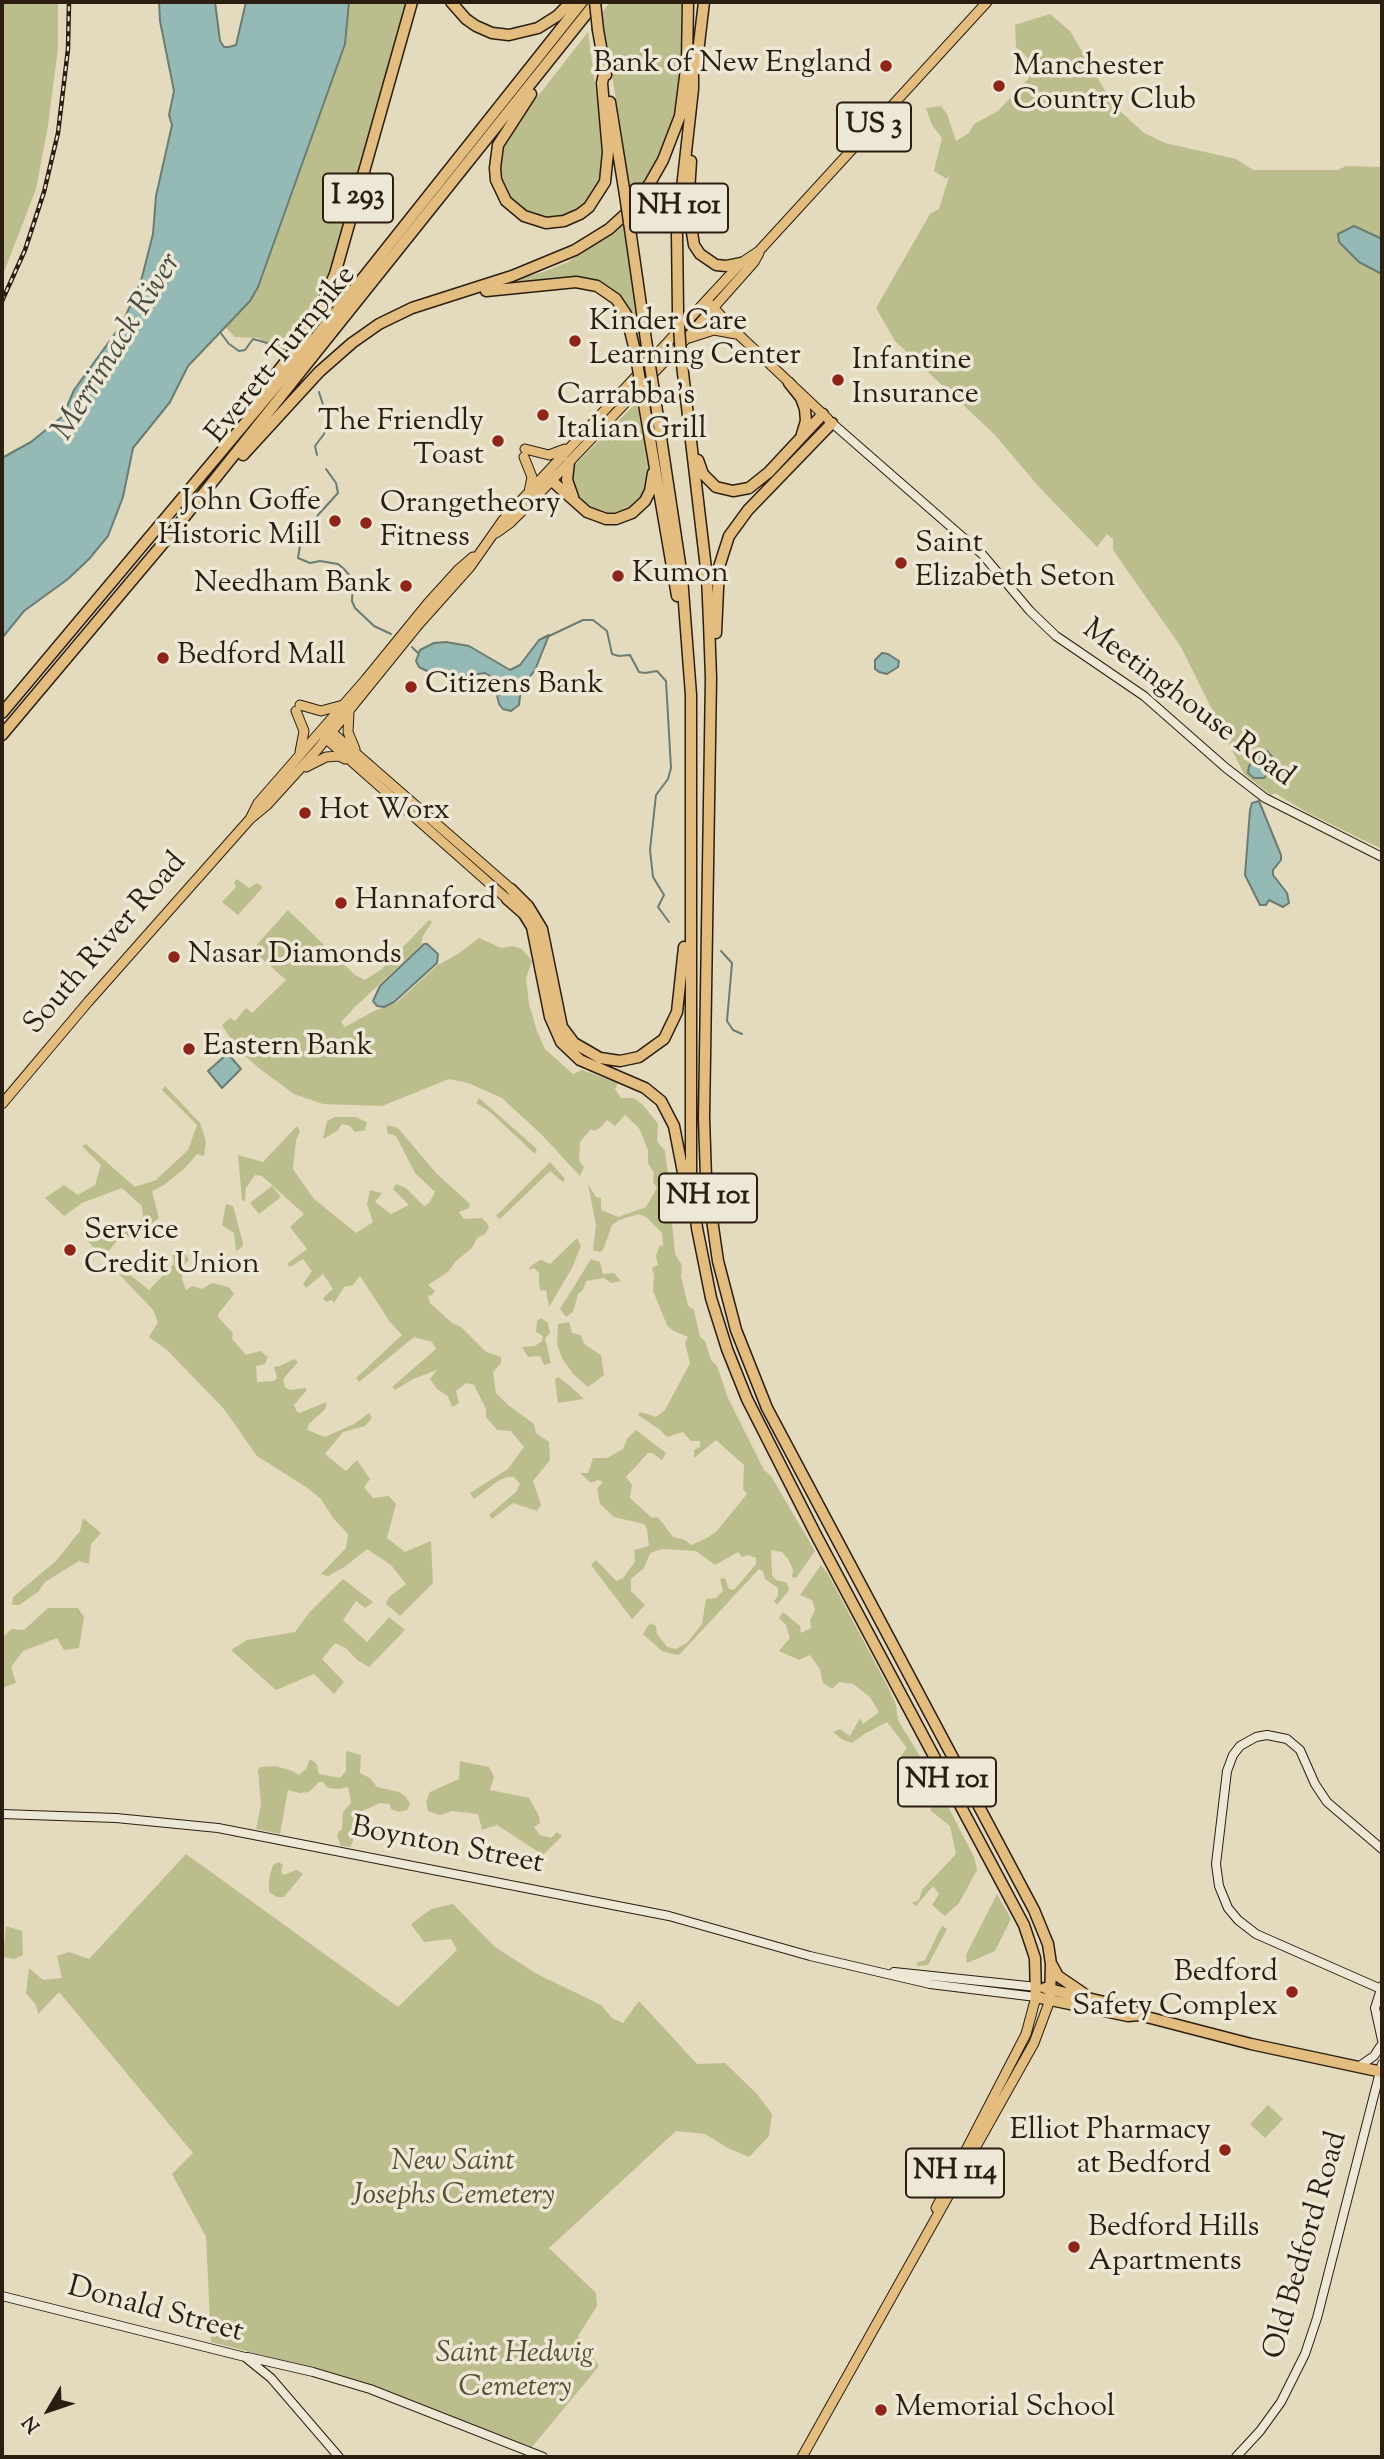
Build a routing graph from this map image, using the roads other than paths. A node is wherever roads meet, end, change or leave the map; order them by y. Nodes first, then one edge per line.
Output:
1 (412, 2) edge
2 (451, 2) edge
3 (571, 2) edge
4 (582, 2) edge
5 (596, 2) edge
6 (690, 2) edge
7 (704, 2) edge
8 (987, 2) edge
9 (569, 37) junction
10 (605, 69) junction
11 (693, 89) junction
12 (691, 104) junction
13 (760, 251) junction
14 (741, 263) junction
15 (462, 294) junction
16 (704, 303) junction
17 (712, 310) junction
18 (738, 334) junction
19 (684, 341) junction
20 (684, 383) junction
21 (789, 383) junction
22 (823, 414) junction
23 (832, 423) junction
24 (800, 439) junction
25 (570, 447) junction
26 (569, 462) junction
27 (654, 463) junction
28 (552, 481) junction
29 (529, 492) junction
30 (576, 503) junction
31 (165, 518) junction
32 (495, 533) junction
33 (171, 534) junction
34 (711, 678) junction
35 (347, 707) junction
36 (2, 713) edge
37 (326, 733) junction
38 (2, 735) edge
39 (692, 735) junction
40 (299, 757) junction
41 (362, 759) junction
42 (347, 760) junction
43 (296, 773) junction
44 (250, 819) junction
45 (1382, 858) edge
46 (509, 894) junction
47 (690, 900) junction
48 (2, 1104) edge
49 (701, 1254) junction
50 (2, 1814) edge
51 (1382, 1849) edge
52 (1051, 1964) junction
53 (1382, 1987) edge
54 (1036, 1992) junction
55 (1051, 1995) junction
56 (1092, 1998) junction
57 (1139, 2015) junction
58 (1382, 2042) edge
59 (1358, 2067) junction
60 (1381, 2069) edge
61 (2, 2295) edge
62 (892, 2298) junction
63 (245, 2357) junction
64 (273, 2362) junction
65 (271, 2378) junction
66 (340, 2457) edge
67 (543, 2457) edge
68 (802, 2457) edge
69 (1236, 2457) edge

1 - 31 highway, I 293
2 - 3 highway
4 - 31 highway, Everett Turnpike
5 - 9 highway, Everett Turnpike
5 - 10 highway, NH 101, bridge
6 - 11 highway, NH 101
6 - 15 highway
7 - 11 highway
8 - 13 main road, South River Road / US 3
9 - 10 highway
9 - 33 highway, Everett Turnpike
10 - 39 highway, NH 101, bridge
11 - 12 highway, NH 101
12 - 14 highway
12 - 20 highway, NH 101, bridge
13 - 14 main road, South River Road / US 3
13 - 17 main road, South River Road / US 3
14 - 16 main road, South River Road / US 3
15 - 27 highway, bridge
15 - 33 highway
16 - 17 main road, Meetinghouse Road
16 - 25 main road, South River Road / US 3
17 - 18 main road, Meetinghouse Road
17 - 19 main road, South River Road / US 3
18 - 19 main road
18 - 21 main road, Meetinghouse Road
19 - 26 main road, South River Road / US 3
20 - 24 highway
20 - 34 highway, NH 101
21 - 22 main road, Meetinghouse Road
21 - 24 highway
22 - 23 main road, Meetinghouse Road
22 - 24 highway
23 - 34 highway
23 - 45 street, Meetinghouse Road
25 - 29 main road, South River Road / US 3
25 - 29 main road
26 - 28 main road, South River Road / US 3
26 - 30 highway
27 - 30 highway
27 - 39 highway
28 - 30 highway
28 - 32 main road, South River Road / US 3
29 - 32 main road, South River Road / US 3
31 - 36 highway, Everett Turnpike / I 293
32 - 35 main road, South River Road
33 - 38 highway, Everett Turnpike
34 - 52 highway, NH 101
35 - 37 main road, South River Road
35 - 40 main road
35 - 41 main road
37 - 40 main road, South River Road
37 - 41 main road
37 - 42 main road
37 - 43 main road, South River Road
39 - 47 highway, NH 101
40 - 44 main road, South River Road
41 - 46 main road
42 - 43 main road
42 - 46 main road
43 - 44 main road, South River Road
44 - 48 main road, South River Road
46 - 47 highway
46 - 49 highway
47 - 49 highway, NH 101
49 - 54 highway, NH 101
50 - 54 street, Boynton Street
51 - 53 street
52 - 55 highway
52 - 56 highway
53 - 58 street
54 - 55 highway
54 - 62 main road, NH 114
55 - 56 highway
55 - 57 highway
55 - 62 main road, NH 114
56 - 57 highway
57 - 59 highway
58 - 59 street
59 - 60 highway
60 - 69 street, Old Bedford Road
61 - 63 street, Donald Street
62 - 68 main road, NH 114
63 - 64 street
63 - 65 street, Donald Street
64 - 65 street
64 - 67 street
65 - 66 street, Donald Street

